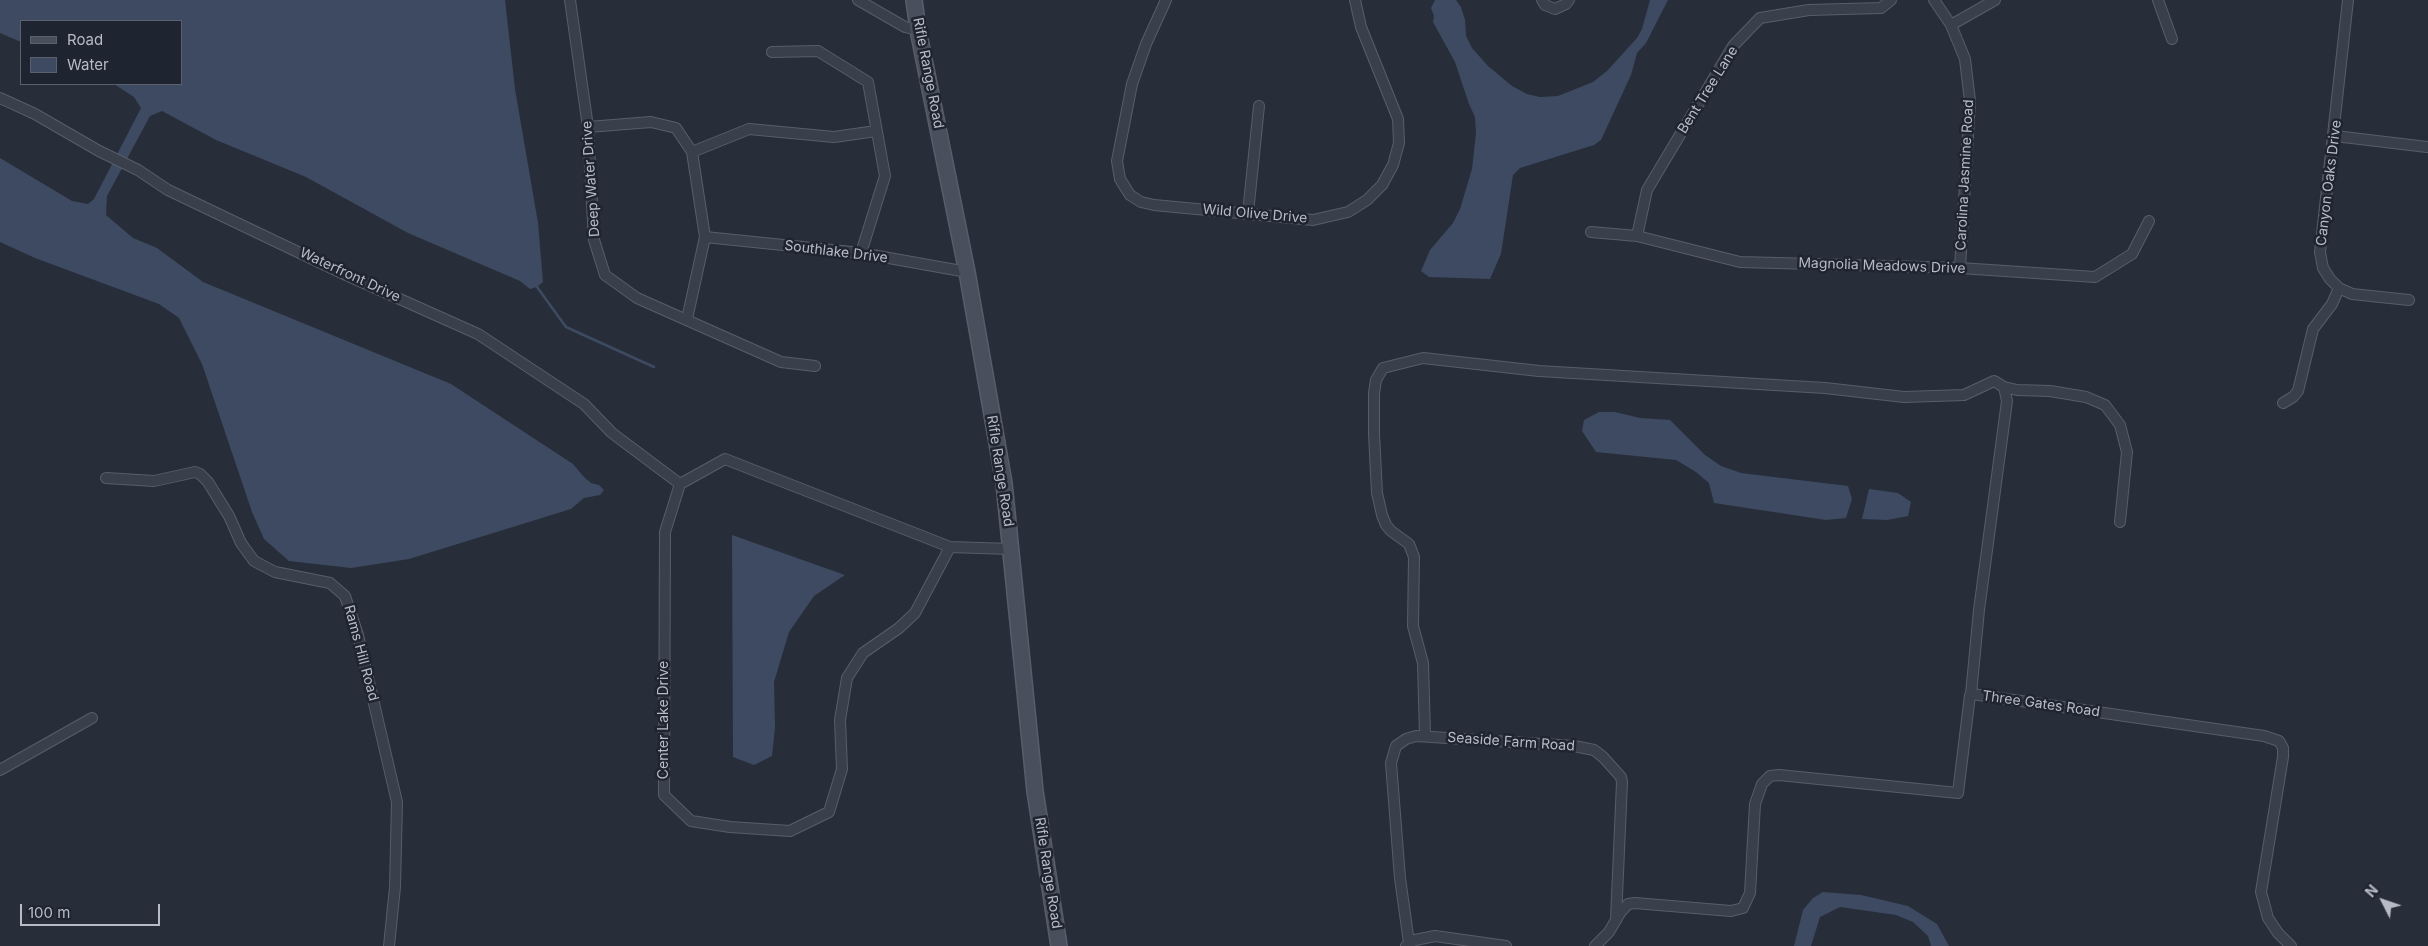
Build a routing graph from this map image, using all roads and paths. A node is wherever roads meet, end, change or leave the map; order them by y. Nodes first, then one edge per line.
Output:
1 (570, 0) edge
2 (858, 0) edge
3 (914, 0) edge
4 (1166, 0) edge
5 (1355, 0) edge
6 (1542, 0) edge
7 (1569, 0) edge
8 (1891, 0) edge
9 (1934, 0) edge
10 (1995, 0) edge
11 (2158, 0) edge
12 (2348, 0) edge
13 (1950, 25) junction
14 (918, 30) junction
15 (2172, 39) dead end
16 (772, 52) dead end
17 (0, 98) edge
18 (1259, 106) dead end
19 (588, 127) junction
20 (876, 131) junction
21 (2335, 136) junction
22 (2427, 147) edge
23 (692, 152) junction
24 (1248, 213) junction
25 (2148, 221) dead end
26 (1592, 232) dead end
27 (1637, 236) junction
28 (705, 237) junction
29 (861, 253) junction
30 (1960, 268) junction
31 (967, 272) junction
32 (2339, 288) junction
33 (2409, 300) dead end
34 (687, 319) junction
35 (815, 366) dead end
36 (2004, 387) junction
37 (2283, 403) dead end
38 (106, 478) dead end
39 (680, 484) junction
40 (2120, 522) dead end
41 (950, 547) junction
42 (1011, 549) junction
43 (1971, 694) junction
44 (92, 718) dead end
45 (1425, 736) junction
46 (0, 770) edge
47 (1616, 920) junction
48 (1408, 945) edge
49 (389, 946) edge
50 (1059, 946) edge
51 (1506, 946) edge
52 (1595, 946) edge
53 (2291, 946) edge

1 - 19 street, Deep Water Drive
2 - 14 street
3 - 14 main road, Rifle Range Road
4 - 24 street, Wild Olive Drive
5 - 24 street, Wild Olive Drive
6 - 7 street
8 - 27 street, Bent Tree Lane
9 - 13 street, Carolina Jasmine Road
10 - 13 street
11 - 15 street
12 - 21 street, Canyon Oaks Drive
13 - 30 street, Carolina Jasmine Road
14 - 31 main road, Rifle Range Road
16 - 20 street
17 - 39 street, Waterfront Drive
18 - 24 street
19 - 23 street
19 - 34 street, Deep Water Drive
20 - 23 street
20 - 29 street
21 - 22 street
21 - 32 street, Canyon Oaks Drive
23 - 28 street
25 - 30 street, Magnolia Meadows Drive
26 - 27 street, Magnolia Meadows Drive
27 - 30 street, Magnolia Meadows Drive
28 - 29 street, Southlake Drive
28 - 34 street
29 - 31 street, Southlake Drive
31 - 42 main road, Rifle Range Road
32 - 33 street
32 - 37 street
34 - 35 street, Deep Water Drive
36 - 40 street
36 - 43 street
36 - 45 street
38 - 49 street, Rams Hill Road
39 - 41 street
39 - 41 street, Center Lake Drive
41 - 42 street
42 - 50 main road, Rifle Range Road
43 - 47 street, Three Gates Road
43 - 53 street, Three Gates Road
44 - 46 street
45 - 47 street, Seaside Farm Road
45 - 48 street, Seaside Farm Road
47 - 52 street, Three Gates Road
48 - 51 street

